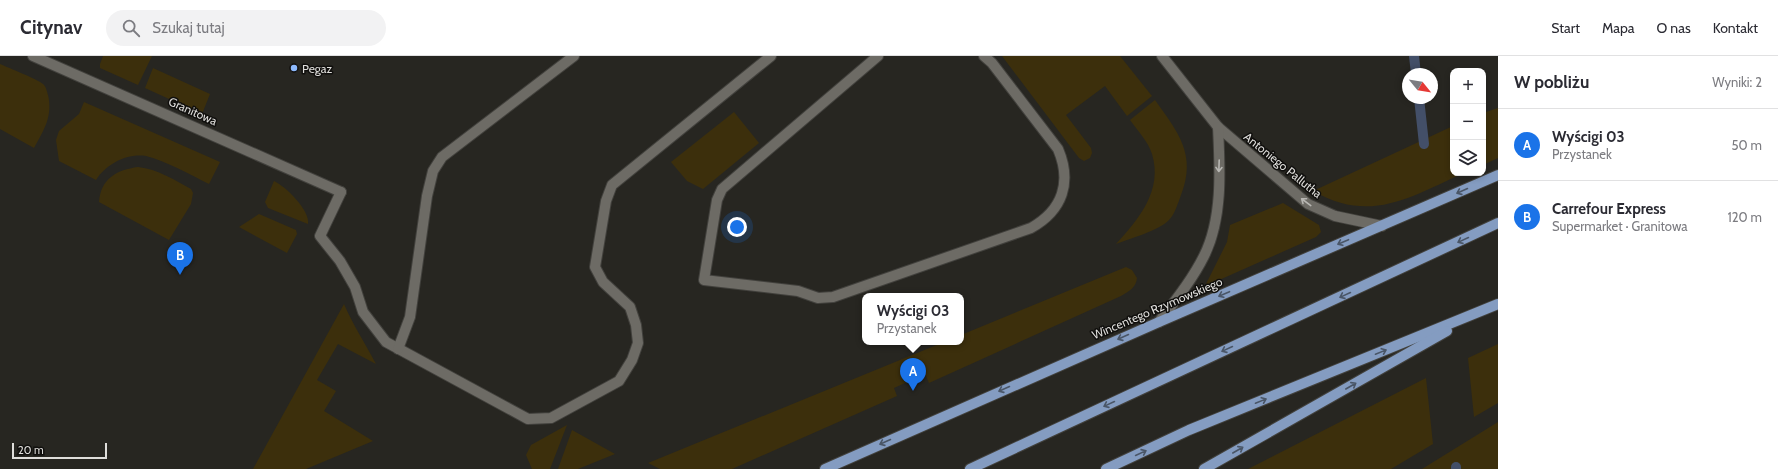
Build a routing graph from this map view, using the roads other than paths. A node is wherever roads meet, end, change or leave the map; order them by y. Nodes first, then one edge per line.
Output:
1 (33, 56) edge
2 (574, 56) edge
3 (771, 56) edge
4 (878, 56) edge
5 (984, 56) edge
6 (1162, 56) edge
7 (1218, 127) junction
8 (1498, 175) edge
9 (1498, 223) edge
10 (1382, 226) junction
11 (1498, 304) edge
12 (1484, 310) junction
13 (1159, 322) junction
14 (398, 349) junction
15 (826, 468) edge
16 (970, 469) edge
17 (1106, 469) edge
18 (1204, 469) edge

1 - 14 street, Granitowa
2 - 14 street
3 - 14 street
4 - 5 street
6 - 7 street, Antoniego Pallutha
10 -> 7 street, Antoniego Pallutha
7 -> 13 street
8 -> 10 main road, Wincentego Rzymowskiego
9 -> 16 main road
10 -> 13 main road, Wincentego Rzymowskiego
11 - 12 main road
17 -> 12 main road
18 -> 12 main road
13 -> 15 main road, Wincentego Rzymowskiego

